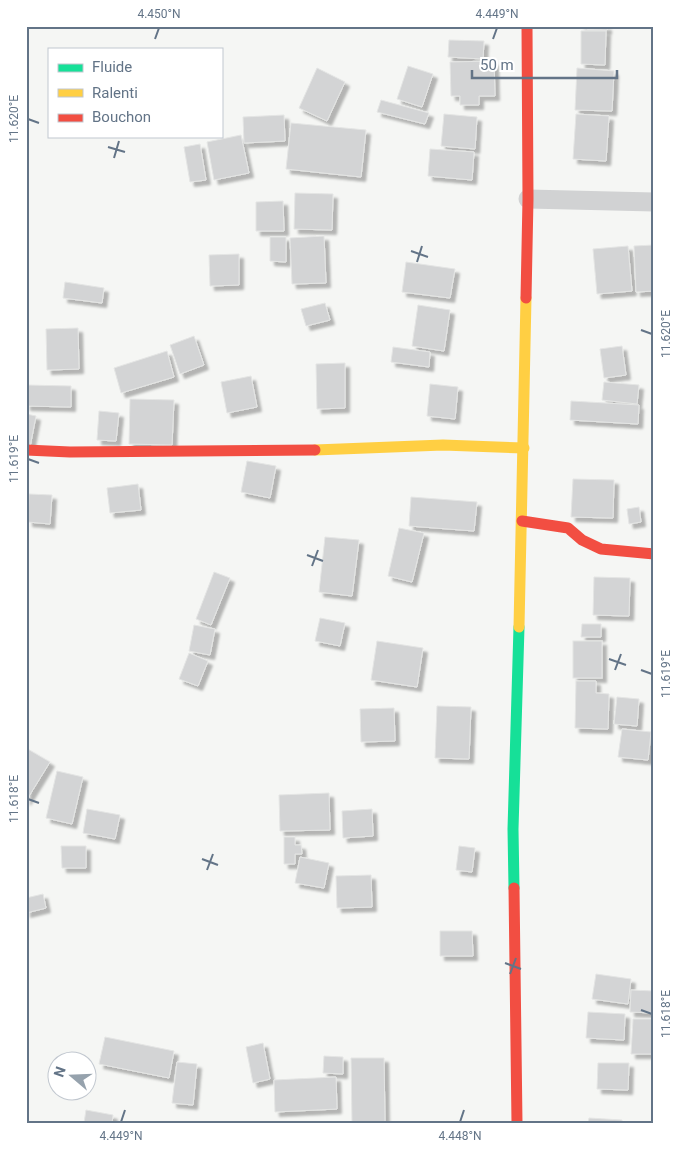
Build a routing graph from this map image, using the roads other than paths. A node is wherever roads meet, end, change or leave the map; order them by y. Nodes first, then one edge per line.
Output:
1 (527, 26) edge
2 (528, 199) junction
3 (654, 202) edge
4 (524, 448) junction
5 (26, 450) edge
6 (522, 521) junction
7 (654, 554) edge
8 (517, 1123) edge

1 - 2 main road
2 - 3 street
2 - 4 main road
4 - 5 main road
4 - 6 main road
6 - 7 main road
6 - 8 main road

